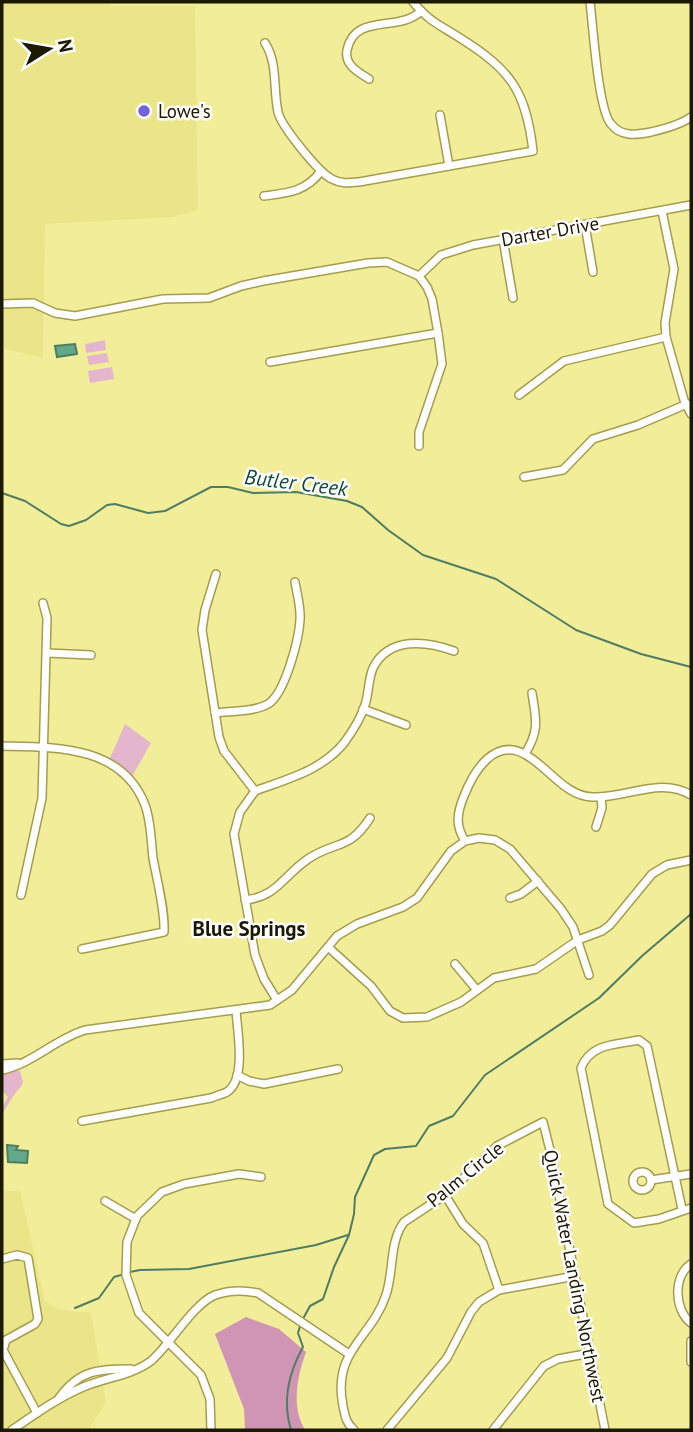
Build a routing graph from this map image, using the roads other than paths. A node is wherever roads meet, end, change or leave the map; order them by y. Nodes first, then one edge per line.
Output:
1 (413, 2) edge
2 (590, 2) edge
3 (421, 11) junction
4 (265, 43) dead end
5 (369, 79) dead end
6 (440, 115) dead end
7 (691, 117) edge
8 (449, 166) junction
9 (321, 171) junction
10 (264, 196) dead end
11 (691, 205) edge
12 (662, 211) junction
13 (585, 225) junction
14 (503, 239) junction
15 (593, 272) dead end
16 (419, 276) junction
17 (513, 298) dead end
18 (2, 304) edge
19 (438, 332) junction
20 (666, 338) junction
21 (270, 362) dead end
22 (519, 396) dead end
23 (687, 404) junction
24 (691, 414) edge
25 (419, 446) dead end
26 (524, 477) dead end
27 (216, 574) dead end
28 (295, 582) dead end
29 (43, 603) dead end
30 (454, 651) dead end
31 (47, 653) junction
32 (91, 655) dead end
33 (532, 693) dead end
34 (363, 709) junction
35 (215, 713) junction
36 (406, 725) dead end
37 (2, 746) edge
38 (43, 748) junction
39 (525, 754) junction
40 (255, 791) junction
41 (691, 795) edge
42 (601, 797) junction
43 (370, 818) dead end
44 (596, 827) dead end
45 (465, 841) junction
46 (691, 860) edge
47 (538, 881) junction
48 (21, 895) dead end
49 (510, 898) dead end
50 (246, 900) junction
51 (578, 940) junction
52 (328, 947) junction
53 (82, 949) dead end
54 (455, 964) dead end
55 (589, 975) dead end
56 (476, 989) junction
57 (277, 1000) junction
58 (236, 1010) junction
59 (2, 1067) edge
60 (338, 1069) dead end
61 (237, 1075) junction
62 (82, 1121) dead end
63 (542, 1122) joint
64 (691, 1174) edge
65 (675, 1176) junction
66 (261, 1177) dead end
67 (651, 1180) dead end
68 (445, 1195) junction
69 (105, 1201) dead end
70 (691, 1208) edge
71 (682, 1209) junction
72 (136, 1219) junction
73 (2, 1258) edge
74 (691, 1264) edge
75 (575, 1276) junction
76 (499, 1290) junction
77 (691, 1323) edge
78 (691, 1340) edge
79 (167, 1343) junction
80 (591, 1353) junction
81 (349, 1354) junction
82 (691, 1362) edge
83 (138, 1368) junction
84 (58, 1398) junction
85 (37, 1413) junction
86 (12, 1430) edge
87 (212, 1430) edge
88 (354, 1430) edge
89 (387, 1430) edge
90 (493, 1430) edge
91 (606, 1430) edge

1 - 3 street
2 - 7 street
3 - 5 street
3 - 8 street
4 - 9 street
6 - 8 street
8 - 9 street
9 - 10 street
11 - 12 street, Darter Drive
12 - 13 street, Darter Drive
12 - 20 street
13 - 14 street, Darter Drive
13 - 15 street
14 - 16 street, Darter Drive
14 - 17 street
16 - 18 street
16 - 19 street
19 - 21 street
19 - 25 street
20 - 22 street
20 - 23 street
23 - 24 street
23 - 26 street
27 - 35 street
28 - 35 street
29 - 31 street
30 - 34 street
31 - 32 street
31 - 38 street
33 - 39 street
34 - 36 street
34 - 40 street
35 - 40 street
37 - 38 street
38 - 48 street
38 - 53 street
39 - 42 street
39 - 45 street
40 - 50 street
41 - 42 street
42 - 44 street
43 - 50 street
45 - 47 street
45 - 52 street
46 - 51 street
47 - 49 street
47 - 51 street
50 - 57 street
51 - 55 street
51 - 56 street
52 - 56 street
52 - 57 street
54 - 56 street
57 - 58 street
58 - 59 street
58 - 61 street
60 - 61 street
61 - 62 street
63 - 68 street, Palm Circle
63 - 75 street, Quick Water Landing Northwest
64 - 65 street
65 - 67 street
65 - 71 street
65 - 71 street
66 - 72 street
68 - 76 street
68 - 81 street, Palm Circle
69 - 72 street
70 - 71 street
72 - 79 street
73 - 85 street
74 - 77 street
75 - 76 street
75 - 80 street, Quick Water Landing Northwest
76 - 89 street
78 - 82 street
79 - 81 street
79 - 83 street
79 - 87 street
80 - 90 street
80 - 91 street, Quick Water Landing Northwest
81 - 88 street, Palm Circle
83 - 84 street
83 - 84 street
84 - 85 street
85 - 86 street

